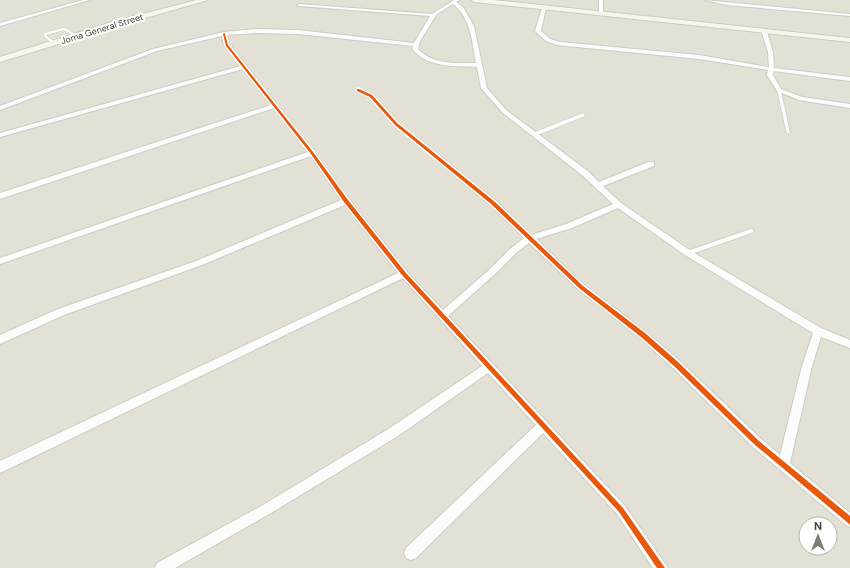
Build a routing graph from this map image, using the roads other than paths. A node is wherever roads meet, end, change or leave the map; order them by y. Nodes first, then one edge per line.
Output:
1 (88, 0) edge
2 (205, 0) edge
3 (474, 0) edge
4 (602, 0) edge
5 (706, 0) edge
6 (455, 1) edge
7 (299, 5) dead end
8 (544, 8) junction
9 (601, 13) junction
10 (850, 15) edge
11 (433, 16) junction
12 (0, 25) edge
13 (764, 30) junction
14 (224, 34) junction
15 (77, 36) junction
16 (850, 40) edge
17 (54, 43) junction
18 (414, 46) junction
19 (0, 60) edge
20 (478, 65) junction
21 (245, 67) junction
22 (772, 68) junction
23 (850, 79) edge
24 (358, 90) dead end
25 (778, 90) junction
26 (275, 106) junction
27 (850, 106) edge
28 (0, 108) edge
29 (583, 115) dead end
30 (788, 132) dead end
31 (535, 134) junction
32 (0, 135) edge
33 (312, 152) junction
34 (651, 164) dead end
35 (599, 185) junction
36 (0, 196) edge
37 (346, 201) junction
38 (618, 205) junction
39 (751, 231) dead end
40 (530, 238) junction
41 (688, 253) junction
42 (0, 261) edge
43 (404, 274) junction
44 (443, 315) junction
45 (818, 331) junction
46 (0, 340) edge
47 (850, 344) edge
48 (490, 366) junction
49 (544, 425) junction
50 (784, 465) junction
51 (0, 467) edge
52 (850, 521) edge
53 (411, 553) dead end
54 (162, 568) edge
55 (661, 568) edge

1 - 12 street
2 - 15 street, Joma General Street
3 - 8 street
4 - 9 street
5 - 10 street
6 - 11 street
6 - 20 street
7 - 11 street
8 - 9 street
8 - 22 street
9 - 13 street
11 - 18 street
13 - 16 street
13 - 22 street
14 - 18 street
14 - 21 street
14 - 28 street
15 - 17 street, Joma General Street
15 - 17 lane
17 - 19 street, Joma General Street
18 - 20 street
20 - 31 street
21 - 26 street
21 - 32 street
22 - 23 street
22 - 25 street
24 - 40 street
25 - 27 street
25 - 30 lane
26 - 33 street
26 - 36 street
29 - 31 lane
31 - 35 street
33 - 37 street
33 - 42 street
34 - 35 street
35 - 38 street
37 - 43 street
37 - 46 street
38 - 40 street
38 - 41 street
39 - 41 lane
40 - 44 street
40 - 50 street
41 - 45 street
43 - 44 street
43 - 51 street
44 - 48 street
45 - 47 street
45 - 50 street
48 - 49 street
48 - 54 street
49 - 53 street
49 - 55 street
50 - 52 street

